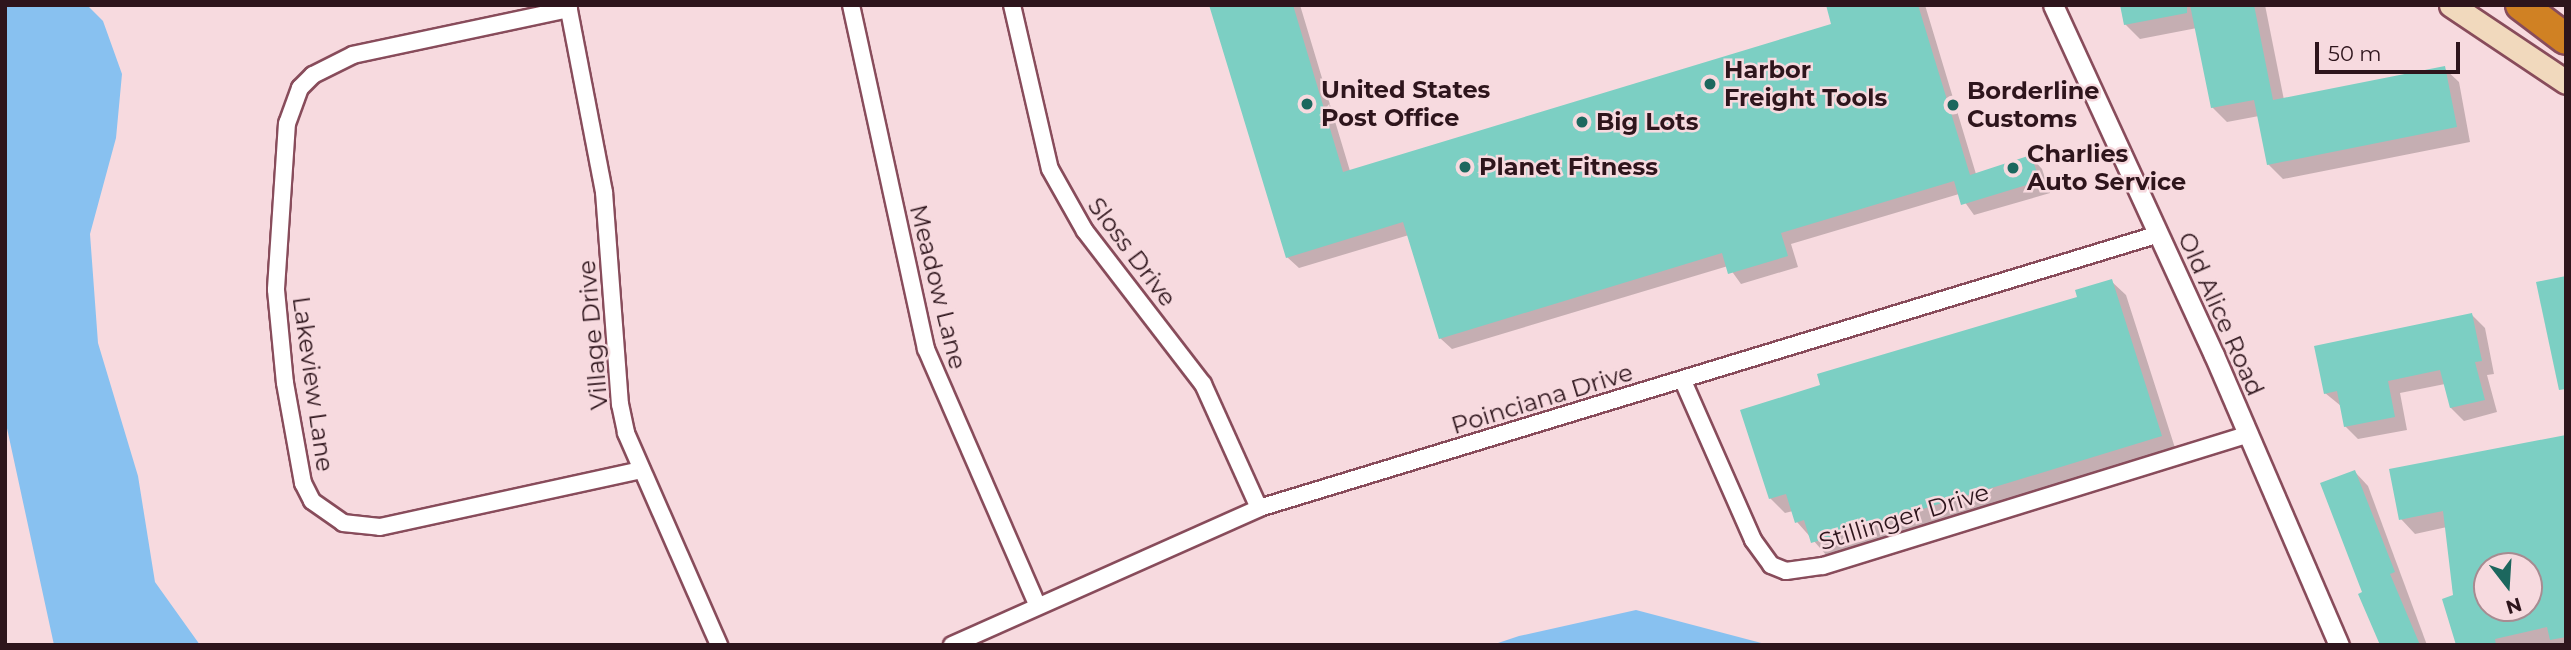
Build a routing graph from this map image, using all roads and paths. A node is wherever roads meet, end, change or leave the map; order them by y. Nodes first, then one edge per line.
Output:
1 (851, 5) edge
2 (1012, 5) edge
3 (2053, 5) edge
4 (2451, 5) edge
5 (2521, 5) edge
6 (569, 7) edge
7 (2566, 40) edge
8 (2566, 82) edge
9 (2159, 234) junction
10 (1683, 381) junction
11 (2246, 435) junction
12 (642, 470) junction
13 (1259, 508) junction
14 (1038, 606) junction
15 (719, 645) edge
16 (952, 645) edge
17 (2339, 645) edge

1 - 14 street, Meadow Lane
2 - 13 street, Sloss Drive
3 - 9 street, Old Alice Road
4 - 8 main road
5 - 7 highway
6 - 12 street, Village Drive
6 - 12 street, Lakeview Lane
9 - 10 street, Poinciana Drive
9 - 11 street, Old Alice Road
10 - 11 street, Stillinger Drive
10 - 13 street, Poinciana Drive
11 - 17 street, Old Alice Road
12 - 15 street, Village Drive
13 - 14 street, Poinciana Drive
14 - 16 street, Poinciana Drive

